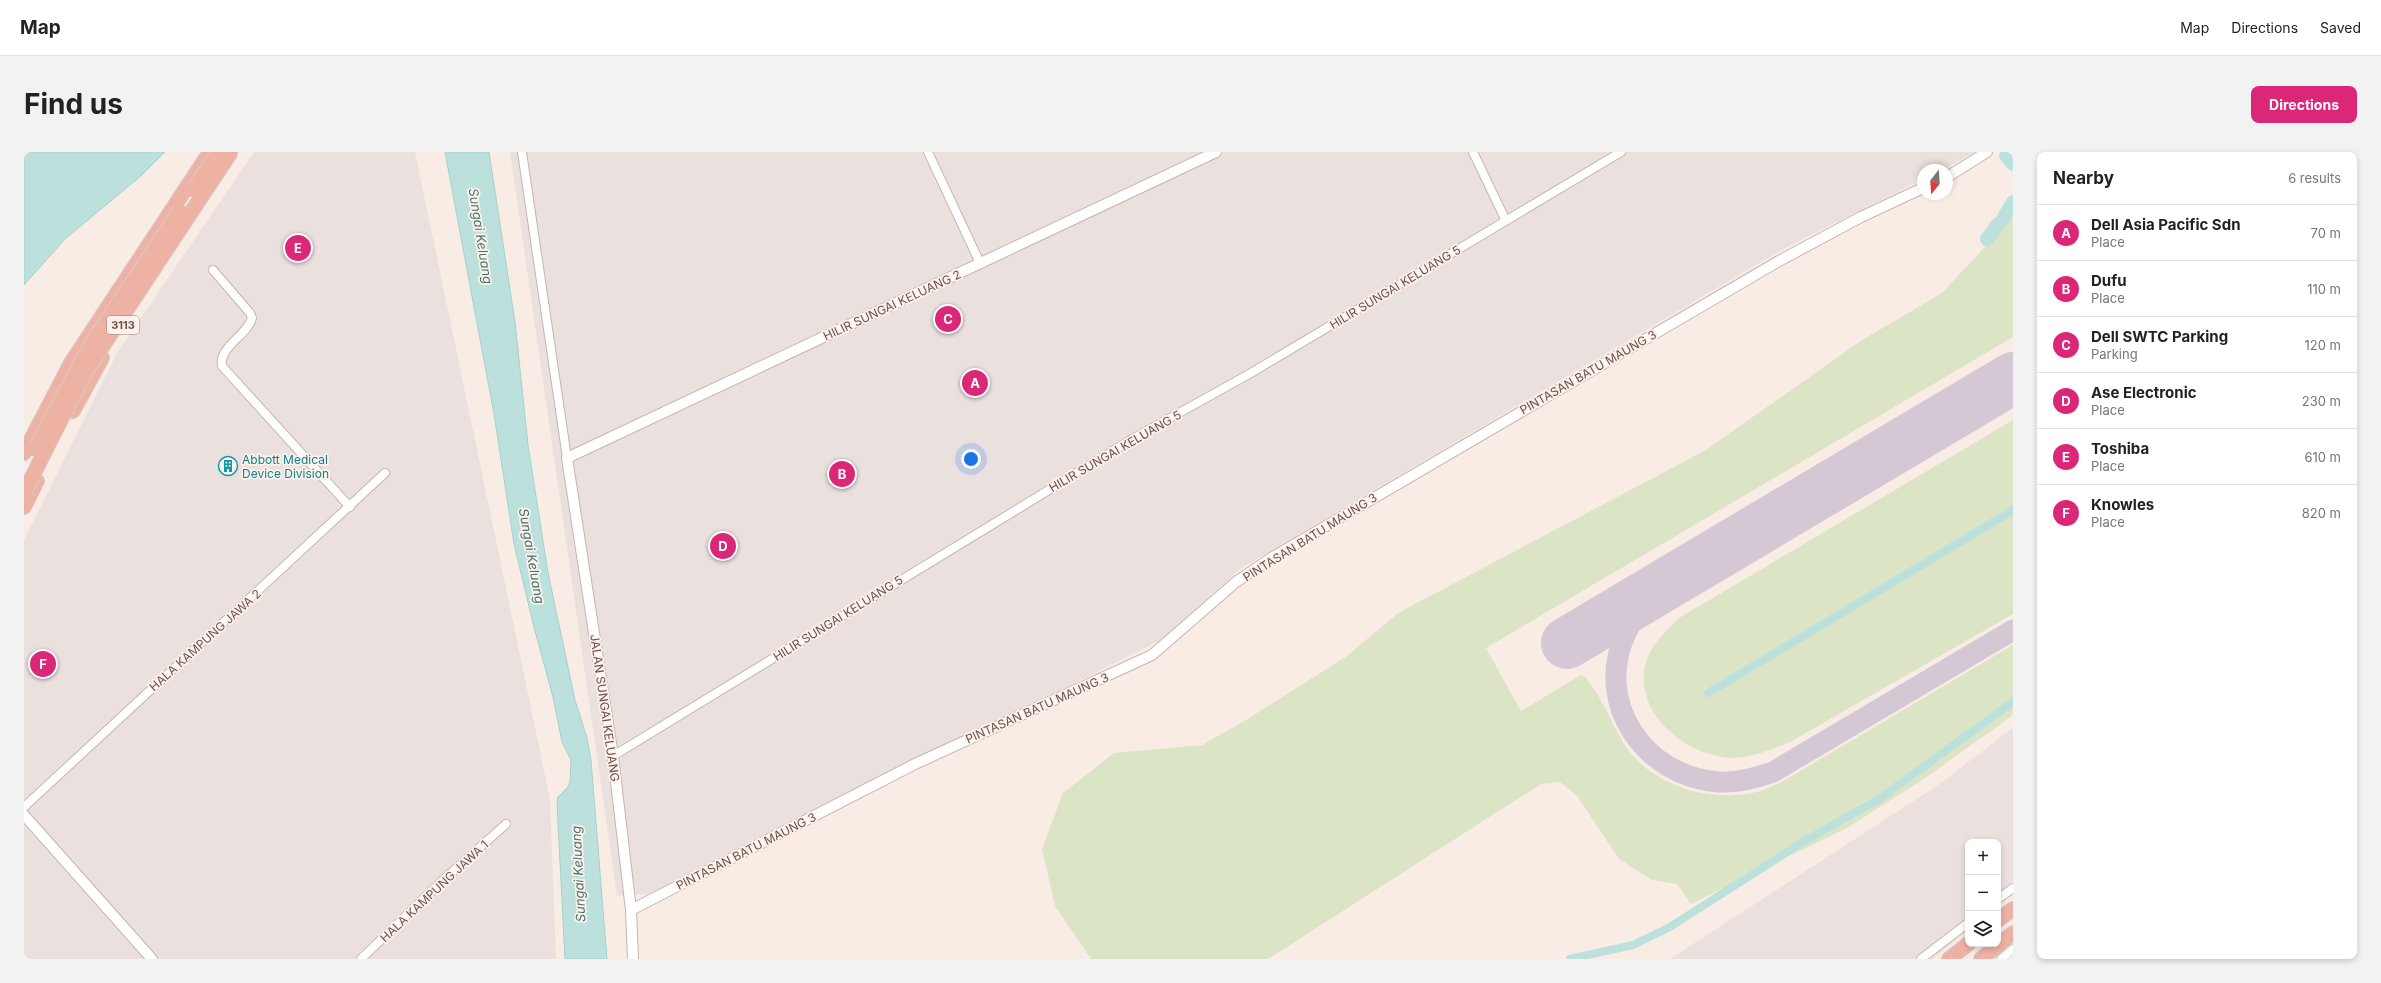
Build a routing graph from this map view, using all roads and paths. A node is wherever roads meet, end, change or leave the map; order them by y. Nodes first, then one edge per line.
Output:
1 (210, 152) edge
2 (219, 152) edge
3 (230, 152) edge
4 (238, 152) edge
5 (522, 152) edge
6 (928, 152) edge
7 (1216, 152) edge
8 (1473, 152) edge
9 (1621, 152) edge
10 (1987, 152) edge
11 (1953, 172) edge
12 (1917, 191) edge
13 (1506, 221) junction
14 (980, 263) junction
15 (214, 270) dead end
16 (86, 339) junction
17 (107, 350) junction
18 (24, 453) edge
19 (567, 458) junction
20 (24, 471) edge
21 (385, 473) dead end
22 (24, 493) edge
23 (24, 507) edge
24 (350, 507) junction
25 (613, 756) junction
26 (24, 807) edge
27 (24, 815) edge
28 (506, 824) dead end
29 (2013, 888) edge
30 (2001, 897) edge
31 (2013, 909) edge
32 (631, 910) junction
33 (2001, 918) edge
34 (1965, 925) edge
35 (2013, 933) edge
36 (1965, 946) edge
37 (2013, 949) edge
38 (152, 959) edge
39 (361, 959) edge
40 (633, 959) edge
41 (1921, 959) edge
42 (1949, 959) edge
43 (1982, 959) edge
44 (2001, 959) edge

1 - 16 highway, 3113
2 - 20 highway, 3113, bridge
3 - 22 highway, 3113, bridge
4 - 17 highway, 3113
5 - 19 street
6 - 14 street
7 - 14 street, HILIR SUNGAI KELUANG 2
8 - 13 street
9 - 13 street, HILIR SUNGAI KELUANG 5
10 - 11 street
12 - 32 street, PINTASAN BATU MAUNG 3
13 - 25 street, HILIR SUNGAI KELUANG 5
14 - 19 street, HILIR SUNGAI KELUANG 2
15 - 24 street
16 - 17 highway
16 - 18 highway, 3113
17 - 23 highway, 3113
19 - 25 street, JALAN SUNGAI KELUANG
21 - 24 street, HALA KAMPUNG JAWA 2
24 - 26 street, HALA KAMPUNG JAWA 2
25 - 32 street, JALAN SUNGAI KELUANG
27 - 38 street
28 - 39 street, HALA KAMPUNG JAWA 1
29 - 30 street
31 - 33 highway
32 - 40 street, JALAN SUNGAI KELUANG
34 - 41 street
35 - 43 highway
36 - 42 highway
37 - 44 street

